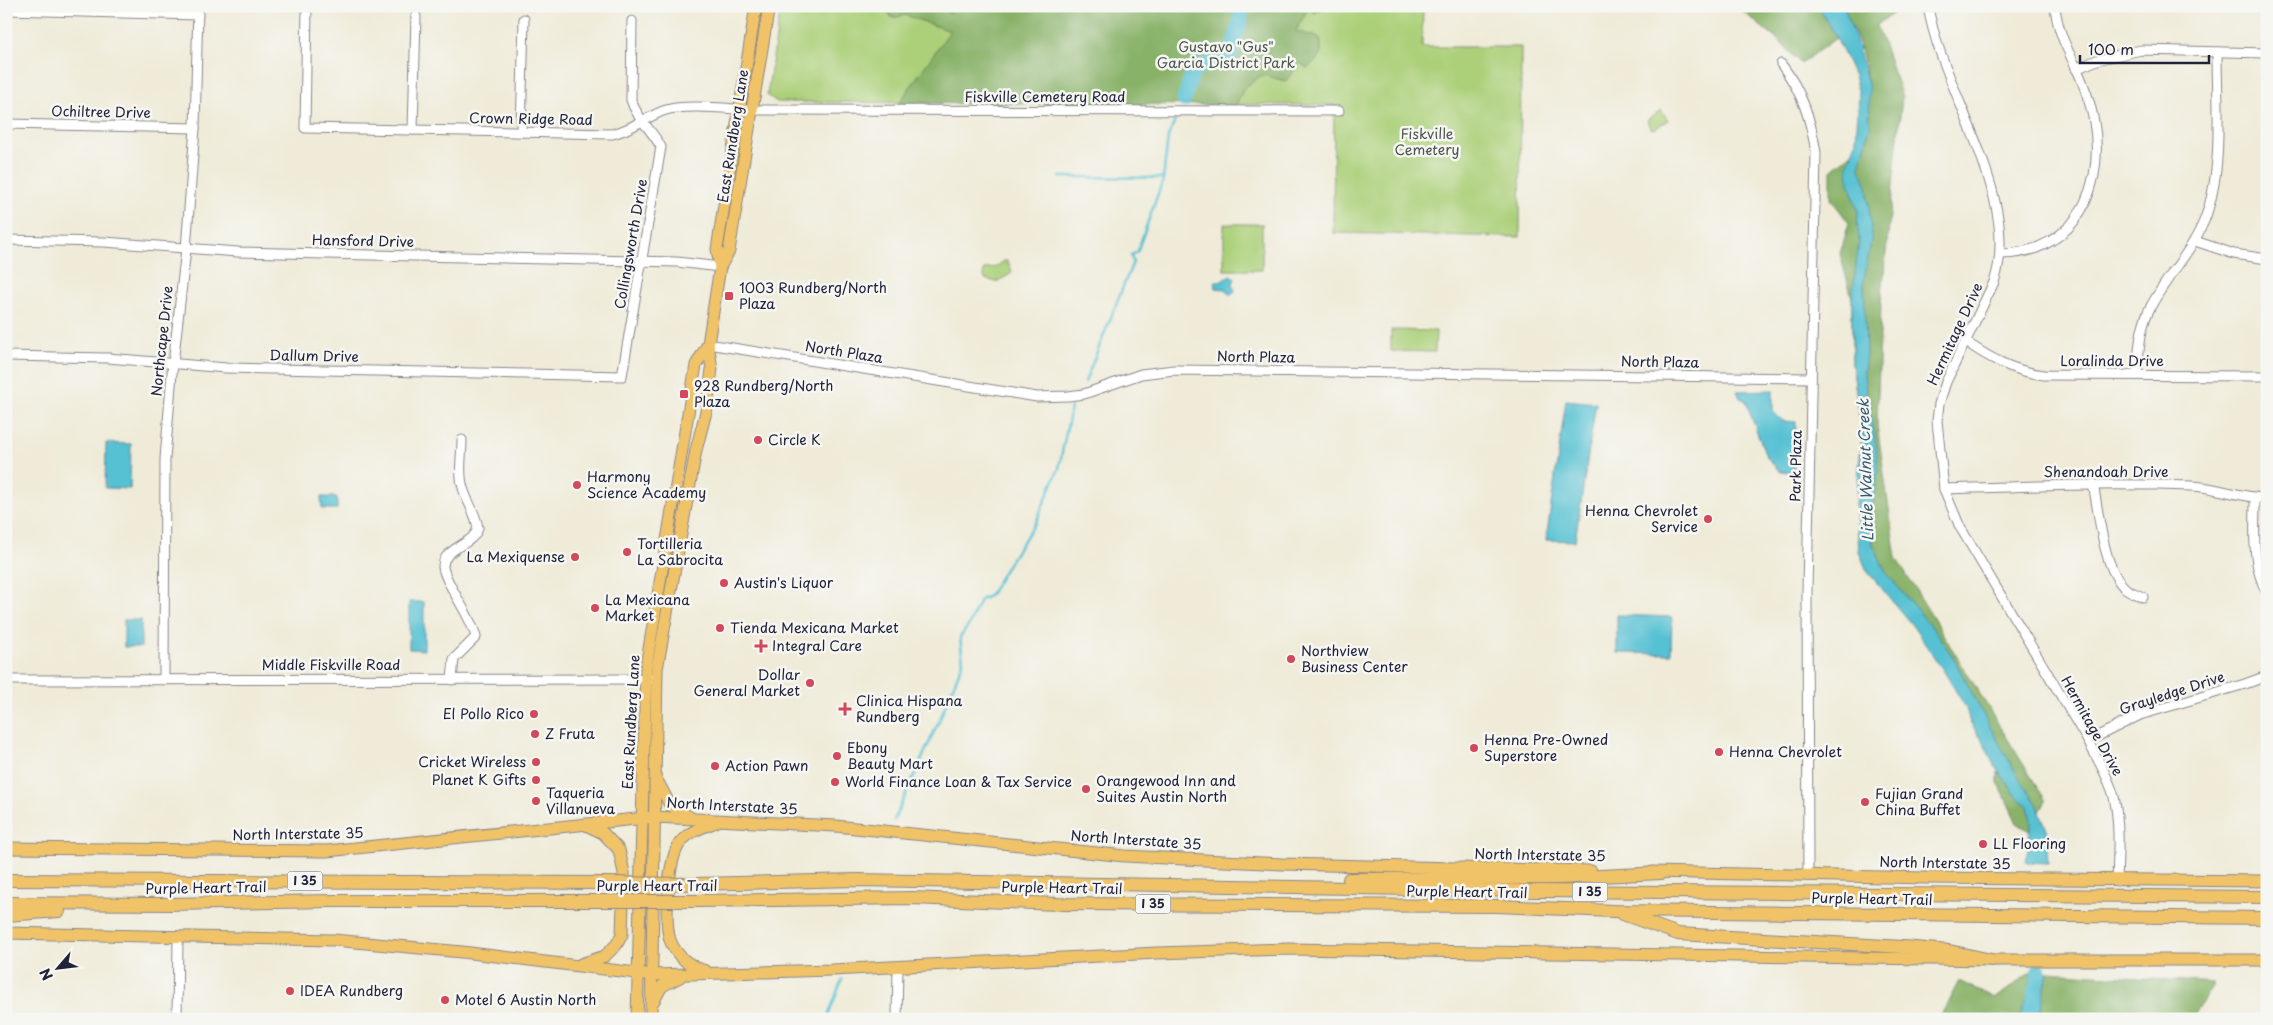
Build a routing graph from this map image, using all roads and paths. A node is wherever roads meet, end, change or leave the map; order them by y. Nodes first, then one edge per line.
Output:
1 (307, 6) edge
2 (756, 6) edge
3 (769, 6) edge
4 (1928, 6) edge
5 (2054, 6) edge
6 (6, 10) edge
7 (198, 11) edge
8 (416, 16) dead end
9 (524, 19) dead end
10 (632, 21) dead end
11 (2217, 52) junction
12 (2267, 53) edge
13 (1781, 64) dead end
14 (2076, 69) junction
15 (746, 110) junction
16 (1339, 111) dead end
17 (642, 122) junction
18 (6, 124) edge
19 (196, 128) junction
20 (413, 130) junction
21 (521, 132) junction
22 (6, 240) edge
23 (2195, 241) junction
24 (186, 249) junction
25 (2001, 254) junction
26 (2267, 259) edge
27 (642, 262) junction
28 (720, 268) junction
29 (1966, 342) junction
30 (708, 344) junction
31 (6, 356) edge
32 (173, 364) junction
33 (2137, 375) junction
34 (622, 376) joint
35 (2267, 376) edge
36 (1811, 378) junction
37 (462, 440) dead end
38 (2093, 484) junction
39 (1944, 489) junction
40 (2255, 498) junction
41 (2267, 498) edge
42 (2267, 593) edge
43 (2142, 597) dead end
44 (2267, 676) edge
45 (164, 679) junction
46 (651, 679) junction
47 (6, 680) edge
48 (452, 680) junction
49 (2088, 741) junction
50 (657, 779) junction
51 (655, 817) junction
52 (642, 818) junction
53 (694, 818) junction
54 (718, 821) junction
55 (586, 825) junction
56 (6, 848) edge
57 (1661, 873) junction
58 (1808, 876) junction
59 (6, 880) edge
60 (2117, 881) junction
61 (2267, 881) edge
62 (1284, 886) junction
63 (2267, 897) edge
64 (6, 903) edge
65 (88, 904) junction
66 (1613, 910) junction
67 (6, 915) edge
68 (2267, 918) edge
69 (6, 933) edge
70 (178, 936) junction
71 (1991, 960) junction
72 (2267, 960) edge
73 (577, 966) junction
74 (898, 967) junction
75 (638, 973) junction
76 (715, 973) junction
77 (687, 974) junction
78 (653, 975) junction
79 (652, 1006) junction
80 (177, 1019) edge
81 (636, 1019) edge
82 (651, 1019) edge
83 (897, 1019) edge

1 - 20 street, Crown Ridge Road
2 - 15 main road, East Rundberg Lane
3 - 15 main road, East Rundberg Lane
4 - 25 street, Hermitage Drive
5 - 14 street
6 - 7 street
7 - 19 street, Northcape Drive
8 - 20 street
9 - 21 street
10 - 17 street, Collingsworth Drive
11 - 12 street
11 - 14 street
11 - 23 street
13 - 36 street, Park Plaza
14 - 25 street
15 - 16 street, Fiskville Cemetery Road
15 - 17 street, Crown Ridge Road
15 - 28 main road, East Rundberg Lane
17 - 21 street, Crown Ridge Road
17 - 27 street, Collingsworth Drive
18 - 19 street, Ochiltree Drive
19 - 24 street, Northcape Drive
20 - 21 street, Crown Ridge Road
22 - 24 street, Hansford Drive
23 - 26 street
23 - 33 street
24 - 27 street, Hansford Drive
24 - 32 street, Northcape Drive
25 - 29 street, Hermitage Drive
27 - 28 street, Hansford Drive
27 - 34 street, Collingsworth Drive
28 - 30 main road, East Rundberg Lane
29 - 33 street, Loralinda Drive
29 - 39 street, Hermitage Drive
30 - 36 street, North Plaza
30 - 46 main road, East Rundberg Lane
30 - 46 main road, East Rundberg Lane
31 - 32 street, Dallum Drive
32 - 34 street, Dallum Drive
32 - 45 street, Northcape Drive
33 - 35 street, Loralinda Drive
36 - 58 street, Park Plaza
37 - 48 street
38 - 39 street, Shenandoah Drive
38 - 40 street, Shenandoah Drive
38 - 43 street
39 - 49 street, Hermitage Drive
40 - 41 street, Shenandoah Drive
40 - 42 street
44 - 49 street, Grayledge Drive
45 - 47 street, Middle Fiskville Road
45 - 48 street, Middle Fiskville Road
46 - 48 street, Middle Fiskville Road
46 - 50 main road, East Rundberg Lane
46 - 52 main road, East Rundberg Lane
49 - 60 street, Hermitage Drive
50 - 51 main road, East Rundberg Lane
50 - 53 main road
51 - 52 main road, North Interstate 35
51 - 53 main road, North Interstate 35
51 - 78 main road, East Rundberg Lane
52 - 55 main road, North Interstate 35
52 - 75 main road, East Rundberg Lane
53 - 54 main road, North Interstate 35
54 - 57 main road, North Interstate 35
54 - 76 main road
55 - 56 main road, North Interstate 35
55 - 73 main road
57 - 58 main road, North Interstate 35
57 - 62 highway
58 - 60 main road, North Interstate 35
59 - 62 highway, Purple Heart Trail / I 35, bridge
60 - 61 main road, North Interstate 35
62 - 63 highway, Purple Heart Trail / I 35
64 - 65 highway, Purple Heart Trail / I 35
65 - 66 highway, Purple Heart Trail / I 35, bridge
65 - 67 highway
66 - 68 highway, Purple Heart Trail / I 35
66 - 71 highway
69 - 70 main road
70 - 73 main road
70 - 80 street
71 - 72 main road
71 - 74 main road
73 - 75 main road
74 - 76 main road
74 - 83 street
75 - 78 main road
75 - 81 main road, East Rundberg Lane
76 - 77 main road
77 - 78 main road
77 - 79 main road
78 - 79 main road, East Rundberg Lane
79 - 82 main road, East Rundberg Lane

